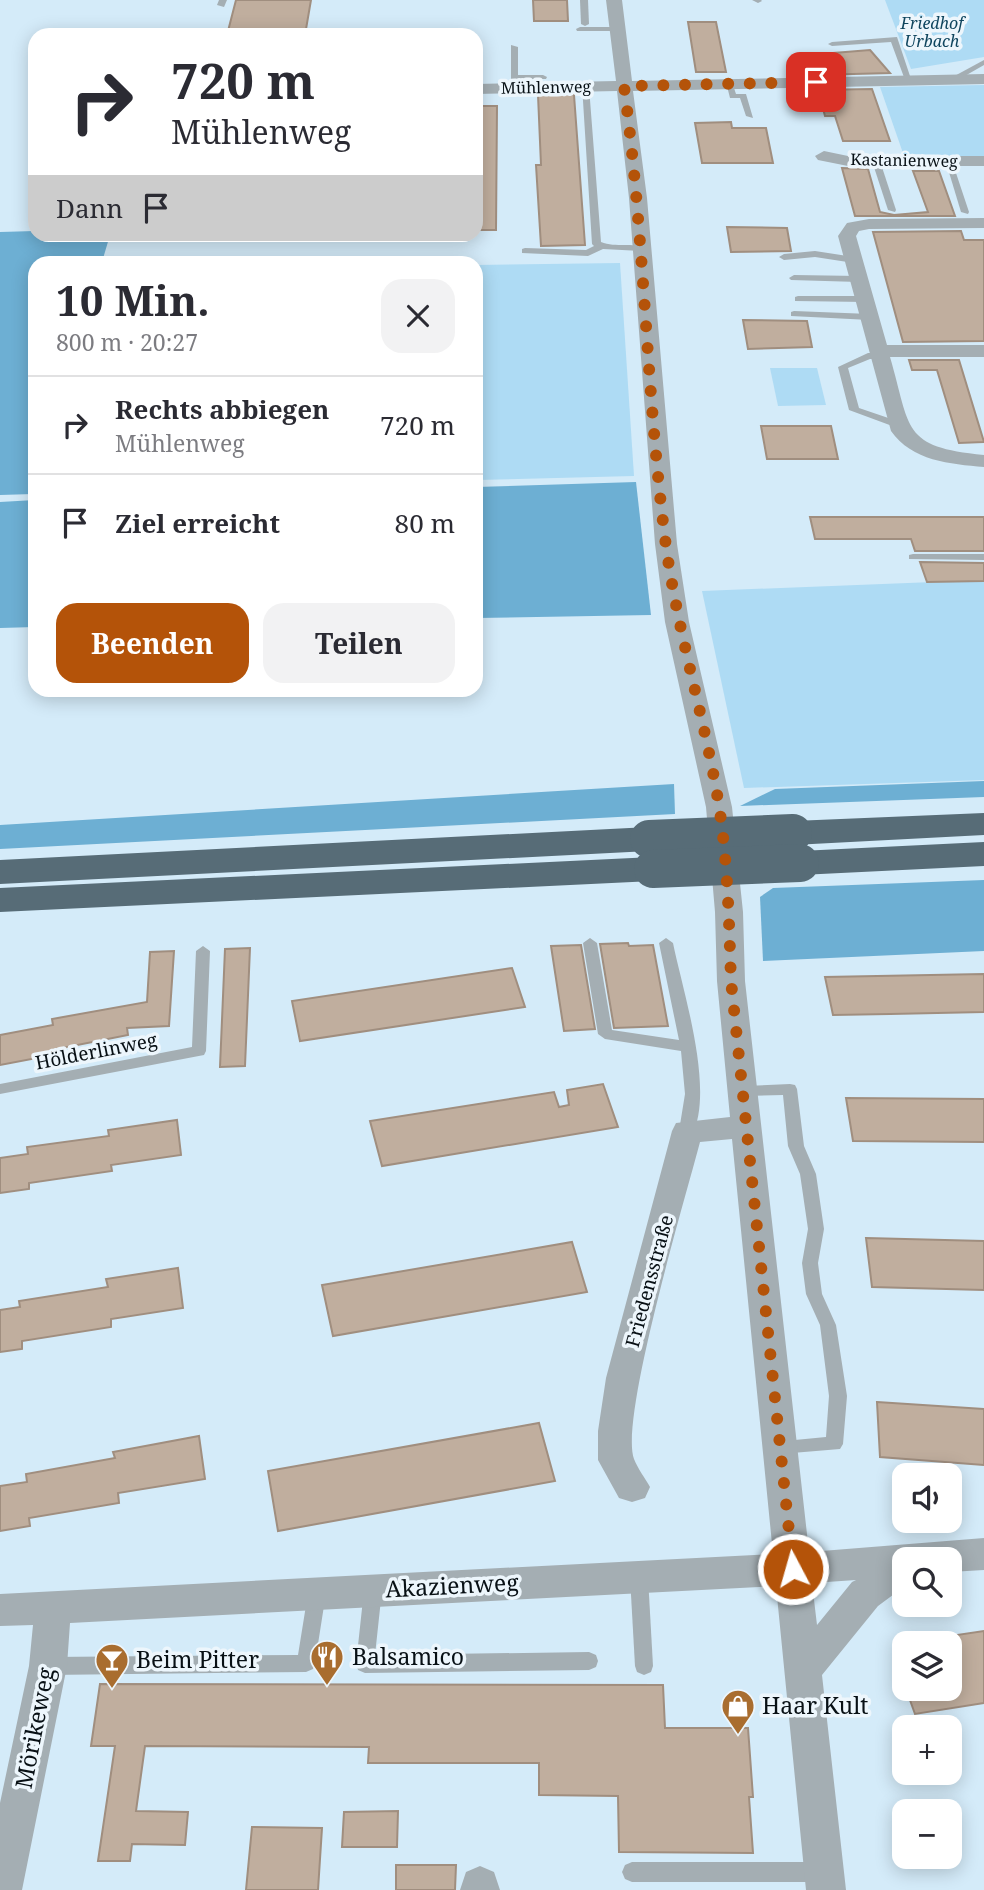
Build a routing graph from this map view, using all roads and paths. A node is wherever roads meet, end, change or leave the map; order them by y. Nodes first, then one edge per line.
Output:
1 (583, 0) edge
2 (614, 0) edge
3 (618, 26) junction
4 (832, 44) dead end
5 (514, 47) dead end
6 (984, 62) edge
7 (542, 77) dead end
8 (953, 79) junction
9 (984, 79) edge
10 (909, 80) junction
11 (729, 84) junction
12 (624, 86) junction
13 (585, 87) junction
14 (483, 89) edge
15 (750, 116) dead end
16 (824, 156) dead end
17 (876, 161) junction
18 (948, 161) junction
19 (984, 161) edge
20 (892, 210) dead end
21 (965, 212) dead end
22 (984, 223) edge
23 (602, 246) junction
24 (641, 248) junction
25 (525, 251) dead end
26 (784, 257) dead end
27 (857, 269) junction
28 (794, 278) dead end
29 (797, 299) dead end
30 (868, 308) junction
31 (794, 314) dead end
32 (984, 351) edge
33 (881, 354) junction
34 (900, 425) junction
35 (984, 461) edge
36 (913, 557) dead end
37 (984, 557) edge
38 (984, 824) edge
39 (796, 848) junction
40 (651, 854) junction
41 (984, 854) edge
42 (0, 872) edge
43 (0, 901) edge
44 (590, 943) dead end
45 (666, 943) dead end
46 (203, 951) dead end
47 (688, 1047) junction
48 (0, 1088) edge
49 (744, 1091) junction
50 (747, 1125) junction
51 (687, 1131) junction
52 (780, 1447) junction
53 (632, 1487) dead end
54 (984, 1554) edge
55 (962, 1556) edge
56 (892, 1563) edge
57 (793, 1569) junction
58 (892, 1572) edge
59 (639, 1577) junction
60 (373, 1590) junction
61 (317, 1593) junction
62 (53, 1606) junction
63 (0, 1610) edge
64 (589, 1661) dead end
65 (48, 1666) junction
66 (644, 1666) dead end
67 (803, 1670) junction
68 (6, 1843) edge
69 (632, 1872) dead end
70 (825, 1881) edge
71 (2, 1890) edge

1 - 3 lane
2 - 3 street
3 - 12 street
4 - 10 lane
5 - 7 lane
6 - 8 lane
8 - 9 street, Mühlenweg
8 - 10 street, Mühlenweg
10 - 11 street, Mühlenweg
11 - 12 street, Mühlenweg
11 - 15 lane
12 - 13 street, Mühlenweg
12 - 24 street
13 - 14 street, Mühlenweg
13 - 23 lane
16 - 17 street, Kastanienweg
17 - 18 street, Kastanienweg
17 - 20 lane
18 - 19 street, Kastanienweg
18 - 21 lane
22 - 27 street
23 - 24 lane
23 - 25 lane
24 - 49 street
26 - 27 lane
27 - 28 lane
27 - 30 street
29 - 30 lane
30 - 31 lane
30 - 33 street
32 - 33 street
33 - 34 street
33 - 34 lane
34 - 35 street
36 - 37 lane
38 - 39 highway
39 - 40 highway, bridge
39 - 41 highway
40 - 42 highway
40 - 43 highway
44 - 47 lane
45 - 47 lane
46 - 48 lane, Hölderlinweg
47 - 51 lane
49 - 50 street
49 - 52 lane
50 - 51 street
50 - 52 street
51 - 53 street, Friedensstraße
52 - 57 street
54 - 55 street
56 - 57 street, Akazienweg
57 - 59 street, Akazienweg
57 - 67 street
58 - 67 street
59 - 60 street, Akazienweg
59 - 66 lane
60 - 61 street, Akazienweg
60 - 64 lane
61 - 62 street, Akazienweg
61 - 65 lane
62 - 63 street, Akazienweg
62 - 65 street, Mörikeweg
65 - 68 street, Mörikeweg
67 - 70 street
68 - 71 street, Mörikeweg
69 - 70 lane

